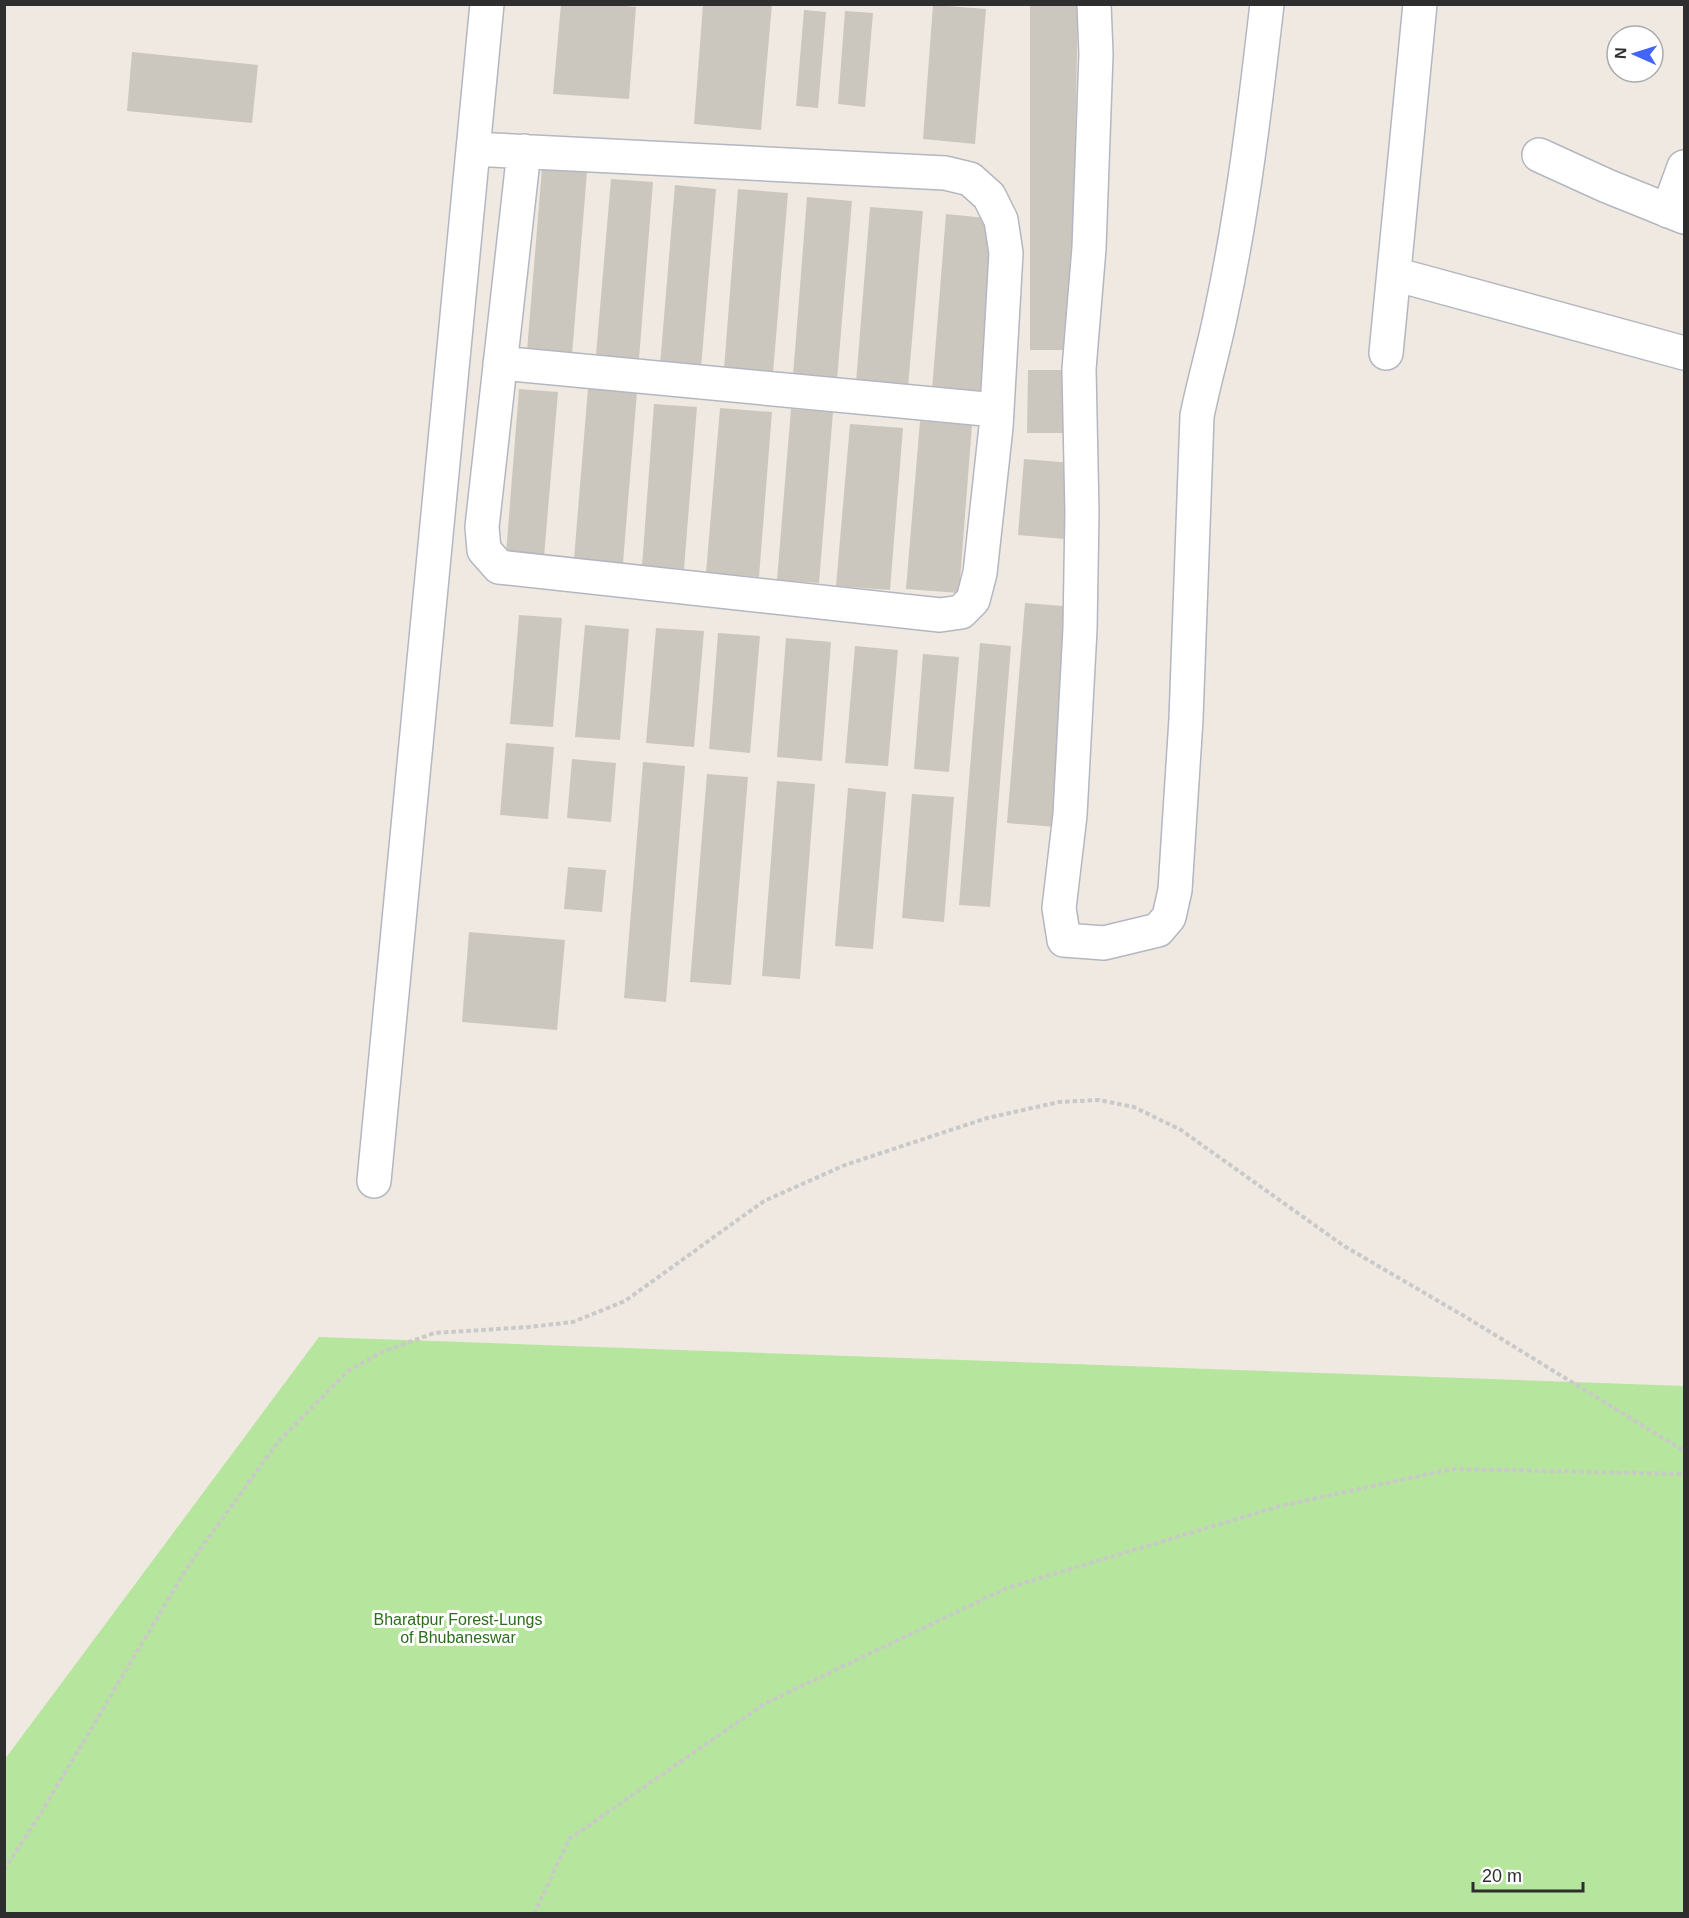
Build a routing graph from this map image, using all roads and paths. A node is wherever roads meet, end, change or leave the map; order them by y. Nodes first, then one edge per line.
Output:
1 (486, 4) edge
2 (1094, 4) edge
3 (1267, 4) edge
4 (1420, 4) edge
5 (473, 149) junction
6 (524, 151) junction
7 (1539, 155) dead end
8 (1684, 167) edge
9 (1676, 214) edge
10 (1394, 274) junction
11 (1684, 352) edge
12 (1386, 353) dead end
13 (500, 363) junction
14 (996, 410) junction
15 (374, 1180) dead end
16 (1684, 1451) edge
17 (1684, 1474) edge
18 (4, 1870) edge
19 (534, 1914) edge

1 - 5 street
2 - 3 street
4 - 10 street
5 - 6 street
5 - 15 street
6 - 13 street
6 - 14 street
7 - 9 street
8 - 9 street
10 - 11 street
10 - 12 street
13 - 14 street
13 - 14 street
16 - 18 path
17 - 19 path

